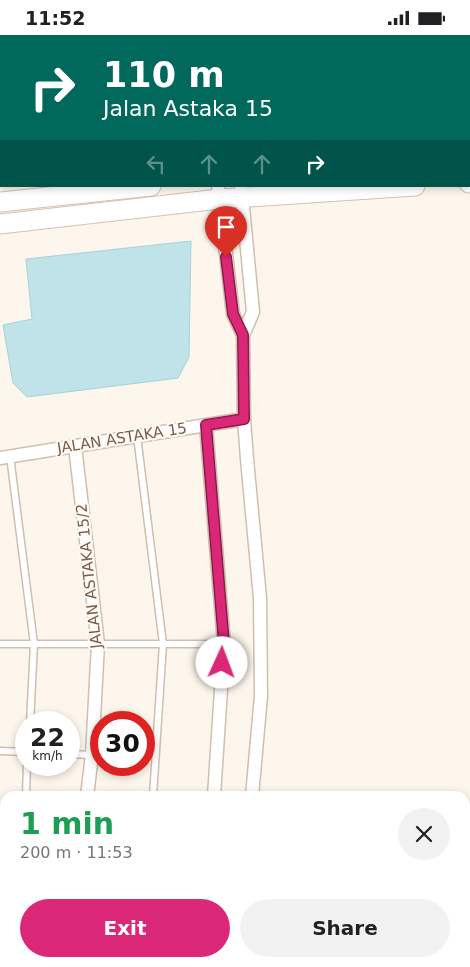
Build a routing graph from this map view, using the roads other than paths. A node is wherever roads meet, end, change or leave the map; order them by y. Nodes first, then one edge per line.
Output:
1 (142, 187) edge
2 (386, 187) edge
3 (242, 192) edge
4 (219, 193) edge
5 (0, 202) edge
6 (0, 224) edge
7 (243, 335) junction
8 (244, 419) junction
9 (206, 425) junction
10 (138, 436) junction
11 (75, 446) junction
12 (5, 457) edge
13 (0, 644) edge
14 (34, 644) junction
15 (98, 644) junction
16 (163, 644) junction
17 (224, 644) junction
18 (31, 711) edge
19 (94, 711) edge
20 (0, 751) edge
21 (15, 752) edge
22 (90, 771) edge
23 (27, 776) edge
24 (26, 791) edge
25 (88, 791) edge
26 (153, 791) edge
27 (214, 791) edge
28 (252, 791) edge

1 - 5 street
2 - 3 street
3 - 4 street
3 - 7 street
4 - 6 street
4 - 7 street
7 - 8 street
8 - 9 street, JALAN ASTAKA 15
8 - 28 street
9 - 10 street, JALAN ASTAKA 15
9 - 17 street
10 - 11 street, JALAN ASTAKA 15
10 - 16 lane
11 - 12 street, JALAN ASTAKA 15
11 - 15 street, JALAN ASTAKA 15/2
12 - 14 lane
13 - 14 lane
14 - 15 lane
14 - 18 lane
15 - 16 lane
15 - 19 street, JALAN ASTAKA 15/2
16 - 17 lane
16 - 26 lane
17 - 27 street
20 - 21 lane
22 - 25 street, JALAN ASTAKA 15/2
23 - 24 lane

